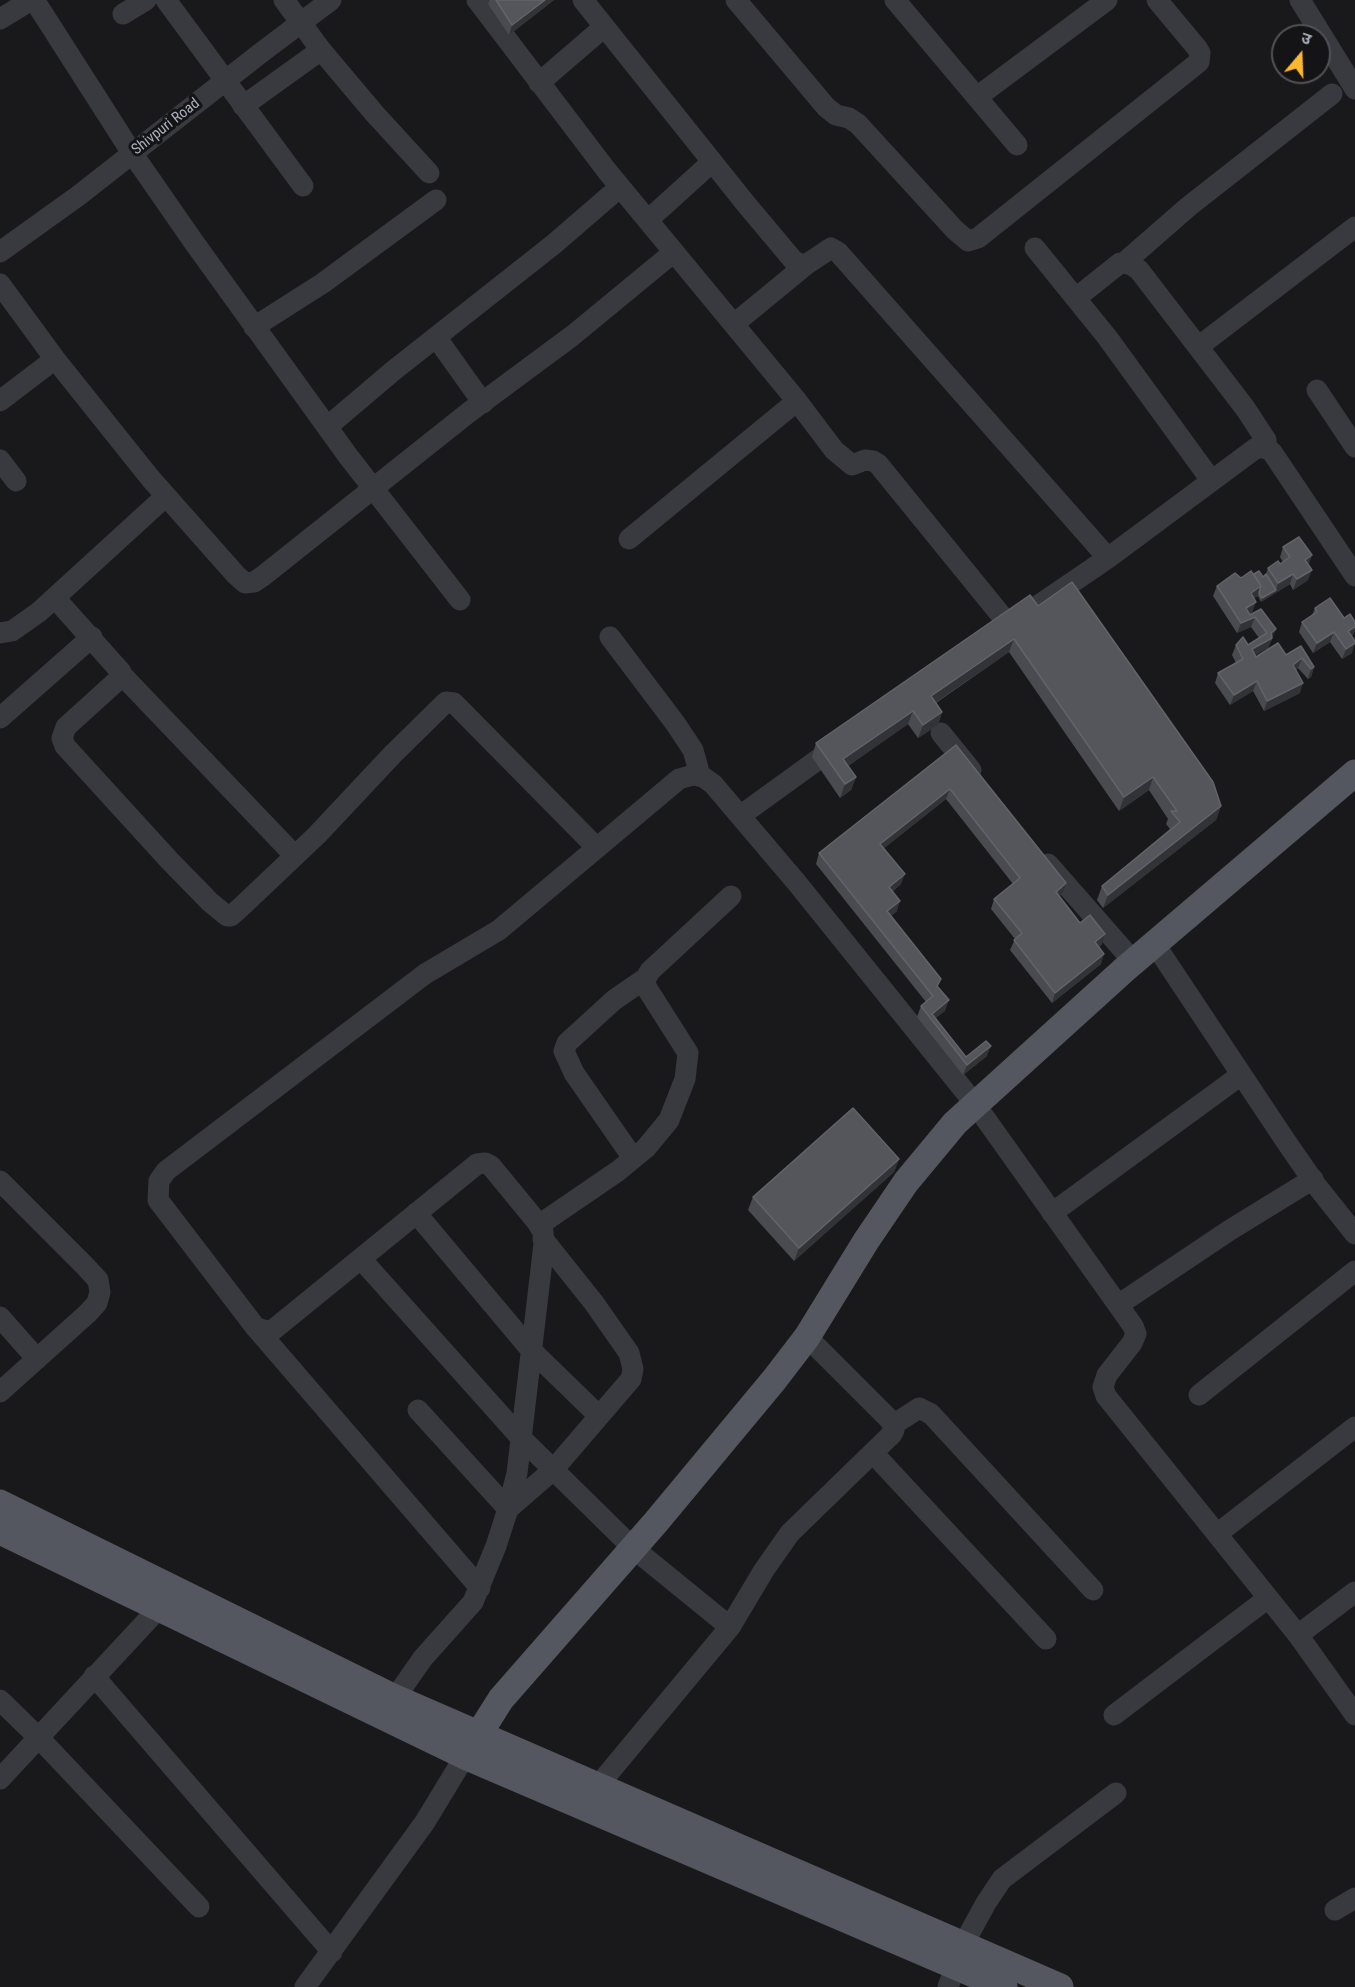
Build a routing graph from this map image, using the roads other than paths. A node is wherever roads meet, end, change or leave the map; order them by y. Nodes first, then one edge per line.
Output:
1 (146, 0) edge
2 (166, 0) edge
3 (284, 0) edge
4 (331, 0) edge
5 (477, 0) edge
6 (583, 0) edge
7 (736, 0) edge
8 (895, 0) edge
9 (1107, 0) edge
10 (1157, 0) edge
11 (1300, 0) edge
12 (34, 1) edge
13 (123, 14) dead end
14 (0, 19) edge
15 (301, 23) junction
16 (604, 27) junction
17 (321, 50) junction
18 (225, 81) junction
19 (539, 83) junction
20 (1355, 89) edge
21 (1332, 94) dead end
22 (977, 97) junction
23 (243, 106) junction
24 (1017, 145) dead end
25 (132, 153) junction
26 (712, 162) junction
27 (429, 173) dead end
28 (303, 186) dead end
29 (620, 187) junction
30 (436, 200) dead end
31 (648, 220) junction
32 (1355, 227) edge
33 (1035, 248) dead end
34 (0, 252) edge
35 (674, 252) junction
36 (1125, 262) junction
37 (807, 264) junction
38 (0, 284) edge
39 (1076, 298) junction
40 (734, 324) junction
41 (254, 327) junction
42 (436, 337) junction
43 (1198, 347) junction
44 (55, 359) junction
45 (1317, 390) dead end
46 (0, 401) edge
47 (797, 401) junction
48 (483, 403) junction
49 (327, 427) junction
50 (1355, 447) edge
51 (1267, 449) junction
52 (0, 460) edge
53 (1211, 480) junction
54 (16, 481) dead end
55 (374, 489) junction
56 (166, 496) junction
57 (629, 539) dead end
58 (1108, 558) junction
59 (1355, 576) edge
60 (55, 598) junction
61 (460, 600) dead end
62 (0, 633) edge
63 (92, 637) junction
64 (610, 637) dead end
65 (122, 675) junction
66 (0, 718) edge
67 (858, 731) edge
68 (941, 733) edge
69 (1355, 772) edge
70 (698, 776) junction
71 (982, 784) edge
72 (740, 816) junction
73 (1032, 845) edge
74 (597, 848) junction
75 (295, 856) junction
76 (731, 896) dead end
77 (1154, 943) junction
78 (1133, 962) junction
79 (646, 978) junction
80 (1242, 1075) junction
81 (975, 1104) junction
82 (633, 1158) junction
83 (1313, 1179) junction
84 (0, 1181) edge
85 (417, 1213) junction
86 (1052, 1213) junction
87 (541, 1232) junction
88 (1355, 1234) edge
89 (361, 1258) junction
90 (1355, 1271) edge
91 (1118, 1305) junction
92 (0, 1317) edge
93 (256, 1328) junction
94 (807, 1336) junction
95 (531, 1350) junction
96 (37, 1359) junction
97 (0, 1392) edge
98 (1199, 1395) dead end
99 (418, 1410) dead end
100 (599, 1416) junction
101 (893, 1425) junction
102 (1355, 1427) edge
103 (520, 1438) junction
104 (873, 1453) junction
105 (553, 1470) junction
106 (0, 1503) edge
107 (508, 1509) junction
108 (0, 1531) edge
109 (1217, 1534) junction
110 (633, 1548) junction
111 (480, 1588) junction
112 (1093, 1590) dead end
113 (1355, 1593) edge
114 (165, 1598) junction
115 (1268, 1598) junction
116 (730, 1627) junction
117 (1298, 1635) junction
118 (1046, 1639) dead end
119 (94, 1676) junction
120 (395, 1698) junction
121 (0, 1700) edge
122 (1114, 1715) dead end
123 (1355, 1715) edge
124 (39, 1738) junction
125 (471, 1746) junction
126 (0, 1779) edge
127 (597, 1787) junction
128 (1116, 1792) dead end
129 (773, 1875) junction
130 (1355, 1898) edge
131 (199, 1906) dead end
132 (1335, 1910) dead end
133 (332, 1952) junction
134 (956, 1966) edge
135 (306, 1987) edge
136 (1004, 1987) edge
137 (1060, 1987) edge

1 - 13 street
2 - 18 street
3 - 15 street
4 - 15 street, Shivpuri Road
5 - 19 street
6 - 16 street
7 - 10 street
8 - 22 street
9 - 22 street
11 - 20 street
12 - 14 street
12 - 25 street
15 - 17 street
15 - 18 street, Shivpuri Road
16 - 19 street
16 - 26 street
17 - 23 street
17 - 27 street
18 - 23 street
18 - 25 street, Shivpuri Road
19 - 29 street
21 - 36 street
22 - 24 street
23 - 28 street
25 - 34 street, Shivpuri Road
25 - 41 street
26 - 31 street
26 - 37 street
29 - 31 street
29 - 42 street
30 - 41 street
31 - 35 street
32 - 43 street
33 - 39 street
35 - 40 street
35 - 48 street
36 - 39 street
36 - 43 street
37 - 40 street
37 - 58 street
38 - 44 street
39 - 53 street
40 - 47 street
41 - 49 street
42 - 48 street
42 - 49 street
43 - 51 street
44 - 46 street
44 - 56 street
45 - 50 street
47 - 57 street
47 - 58 street
48 - 55 street
49 - 55 street
51 - 53 street
51 - 59 street
52 - 54 street
53 - 58 street
55 - 56 street
55 - 61 street
56 - 60 street
60 - 62 street
60 - 63 street
63 - 65 street
63 - 66 street
64 - 70 street
65 - 75 street
65 - 75 street
67 - 72 street
68 - 71 street
69 - 77 main road
70 - 72 street
70 - 74 street
72 - 81 street
73 - 78 street
74 - 75 street
74 - 93 street
76 - 79 street
77 - 78 main road
77 - 80 street
78 - 81 main road
79 - 82 street
79 - 82 street
80 - 83 street
80 - 86 street
81 - 86 street
81 - 94 main road
82 - 87 street
83 - 88 street
83 - 91 street
84 - 96 street
85 - 87 street
85 - 89 street
85 - 95 street
86 - 91 street
87 - 95 street
87 - 100 street
89 - 93 street
89 - 103 street
90 - 98 street
91 - 109 street
92 - 96 street
93 - 111 street
94 - 101 street
94 - 110 main road
95 - 100 street
95 - 103 street
96 - 97 street
99 - 107 street
100 - 105 street
101 - 104 street
101 - 112 street
102 - 109 street
103 - 105 street
103 - 107 street
104 - 116 street
104 - 118 street
105 - 107 street
105 - 110 street
106 - 114 main road
107 - 111 street
108 - 114 main road
109 - 115 street
110 - 116 street
110 - 125 main road
111 - 120 street
113 - 117 street
114 - 119 street
114 - 120 main road
114 - 125 main road
115 - 117 street
115 - 122 street
116 - 127 street
117 - 123 street
119 - 124 street
119 - 133 street
120 - 125 main road
121 - 124 street
124 - 126 street
124 - 131 street
125 - 127 main road
125 - 129 main road
125 - 133 street
127 - 129 main road
128 - 134 street
129 - 134 main road
130 - 132 street
133 - 135 street
134 - 136 main road
134 - 137 main road

